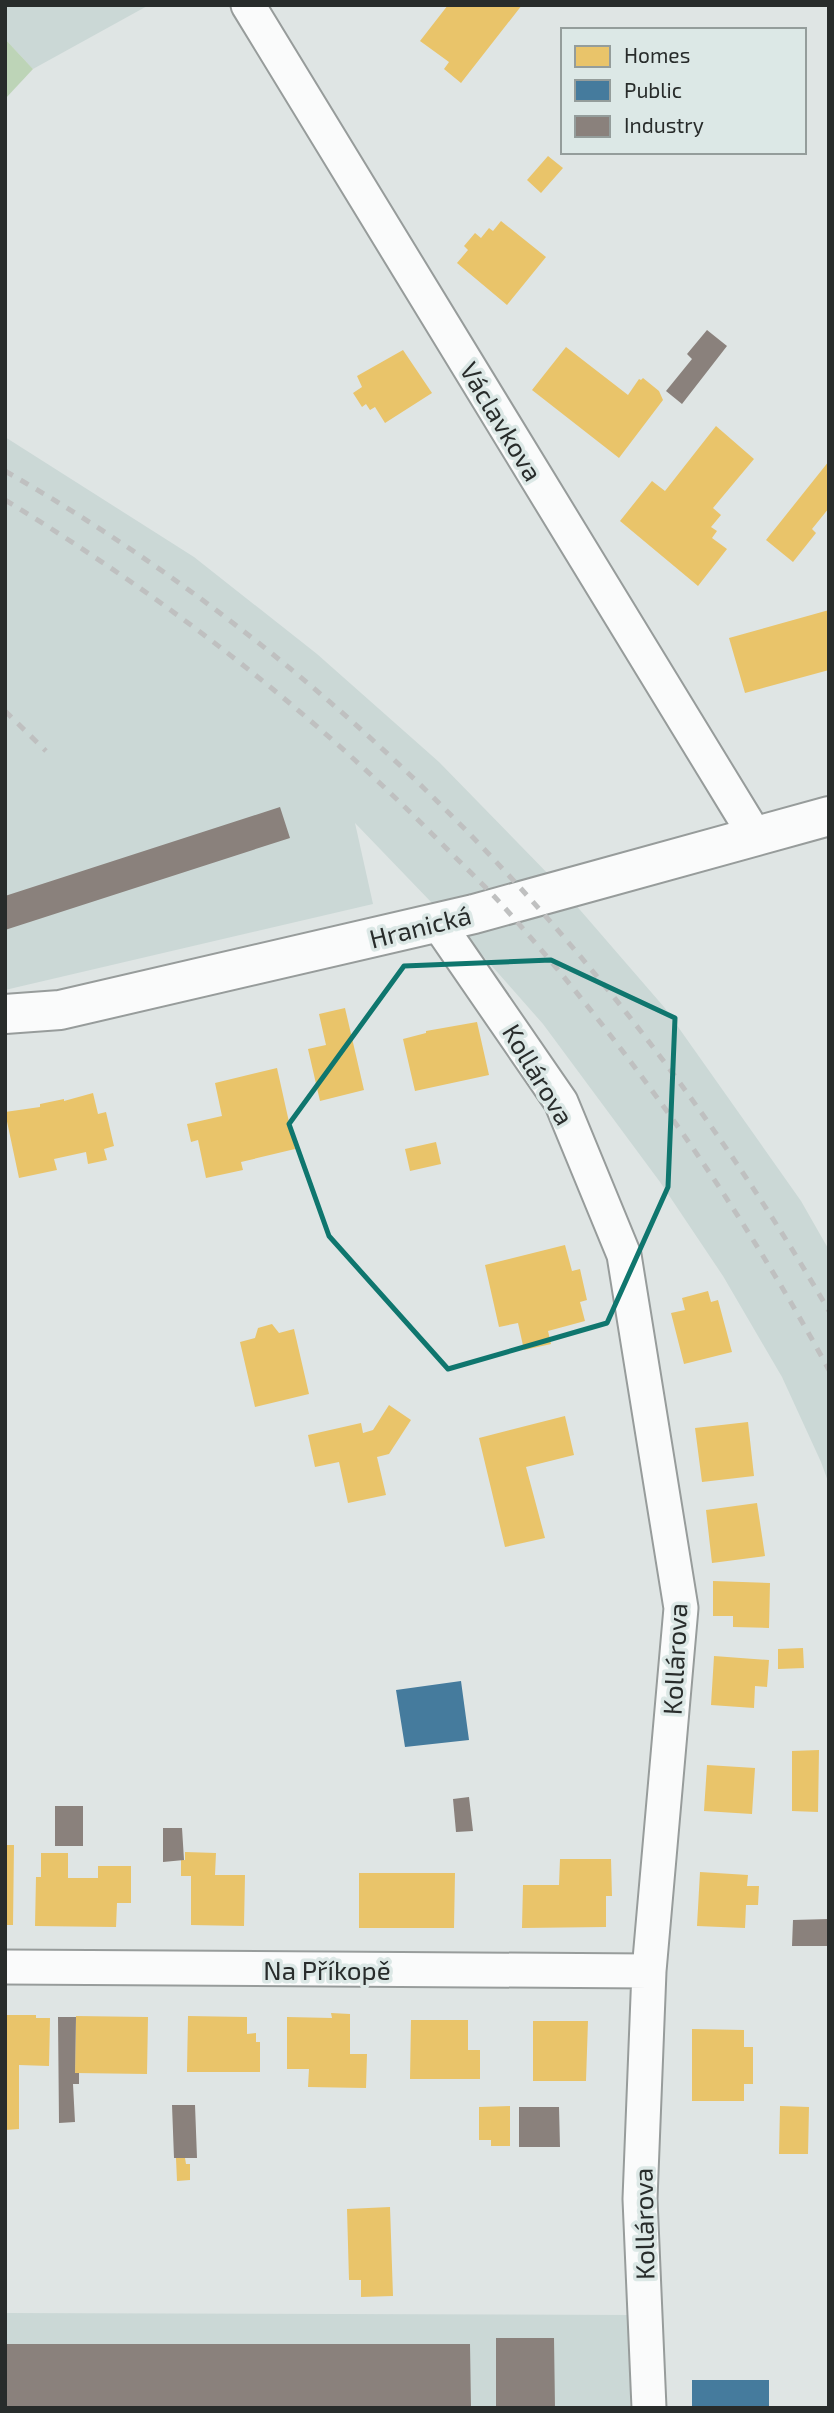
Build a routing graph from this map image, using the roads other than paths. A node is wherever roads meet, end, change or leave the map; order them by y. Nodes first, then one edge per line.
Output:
1 (248, 5) edge
2 (829, 816) edge
3 (756, 837) junction
4 (437, 922) junction
5 (5, 1014) edge
6 (5, 1967) edge
7 (649, 1971) junction
8 (649, 2408) edge

1 - 3 street, Václavkova
2 - 3 street, Hranická
3 - 4 street, Hranická
4 - 5 street, Hranická
4 - 7 street, Kollárova
6 - 7 street, Na Příkopě
7 - 8 street, Kollárova

